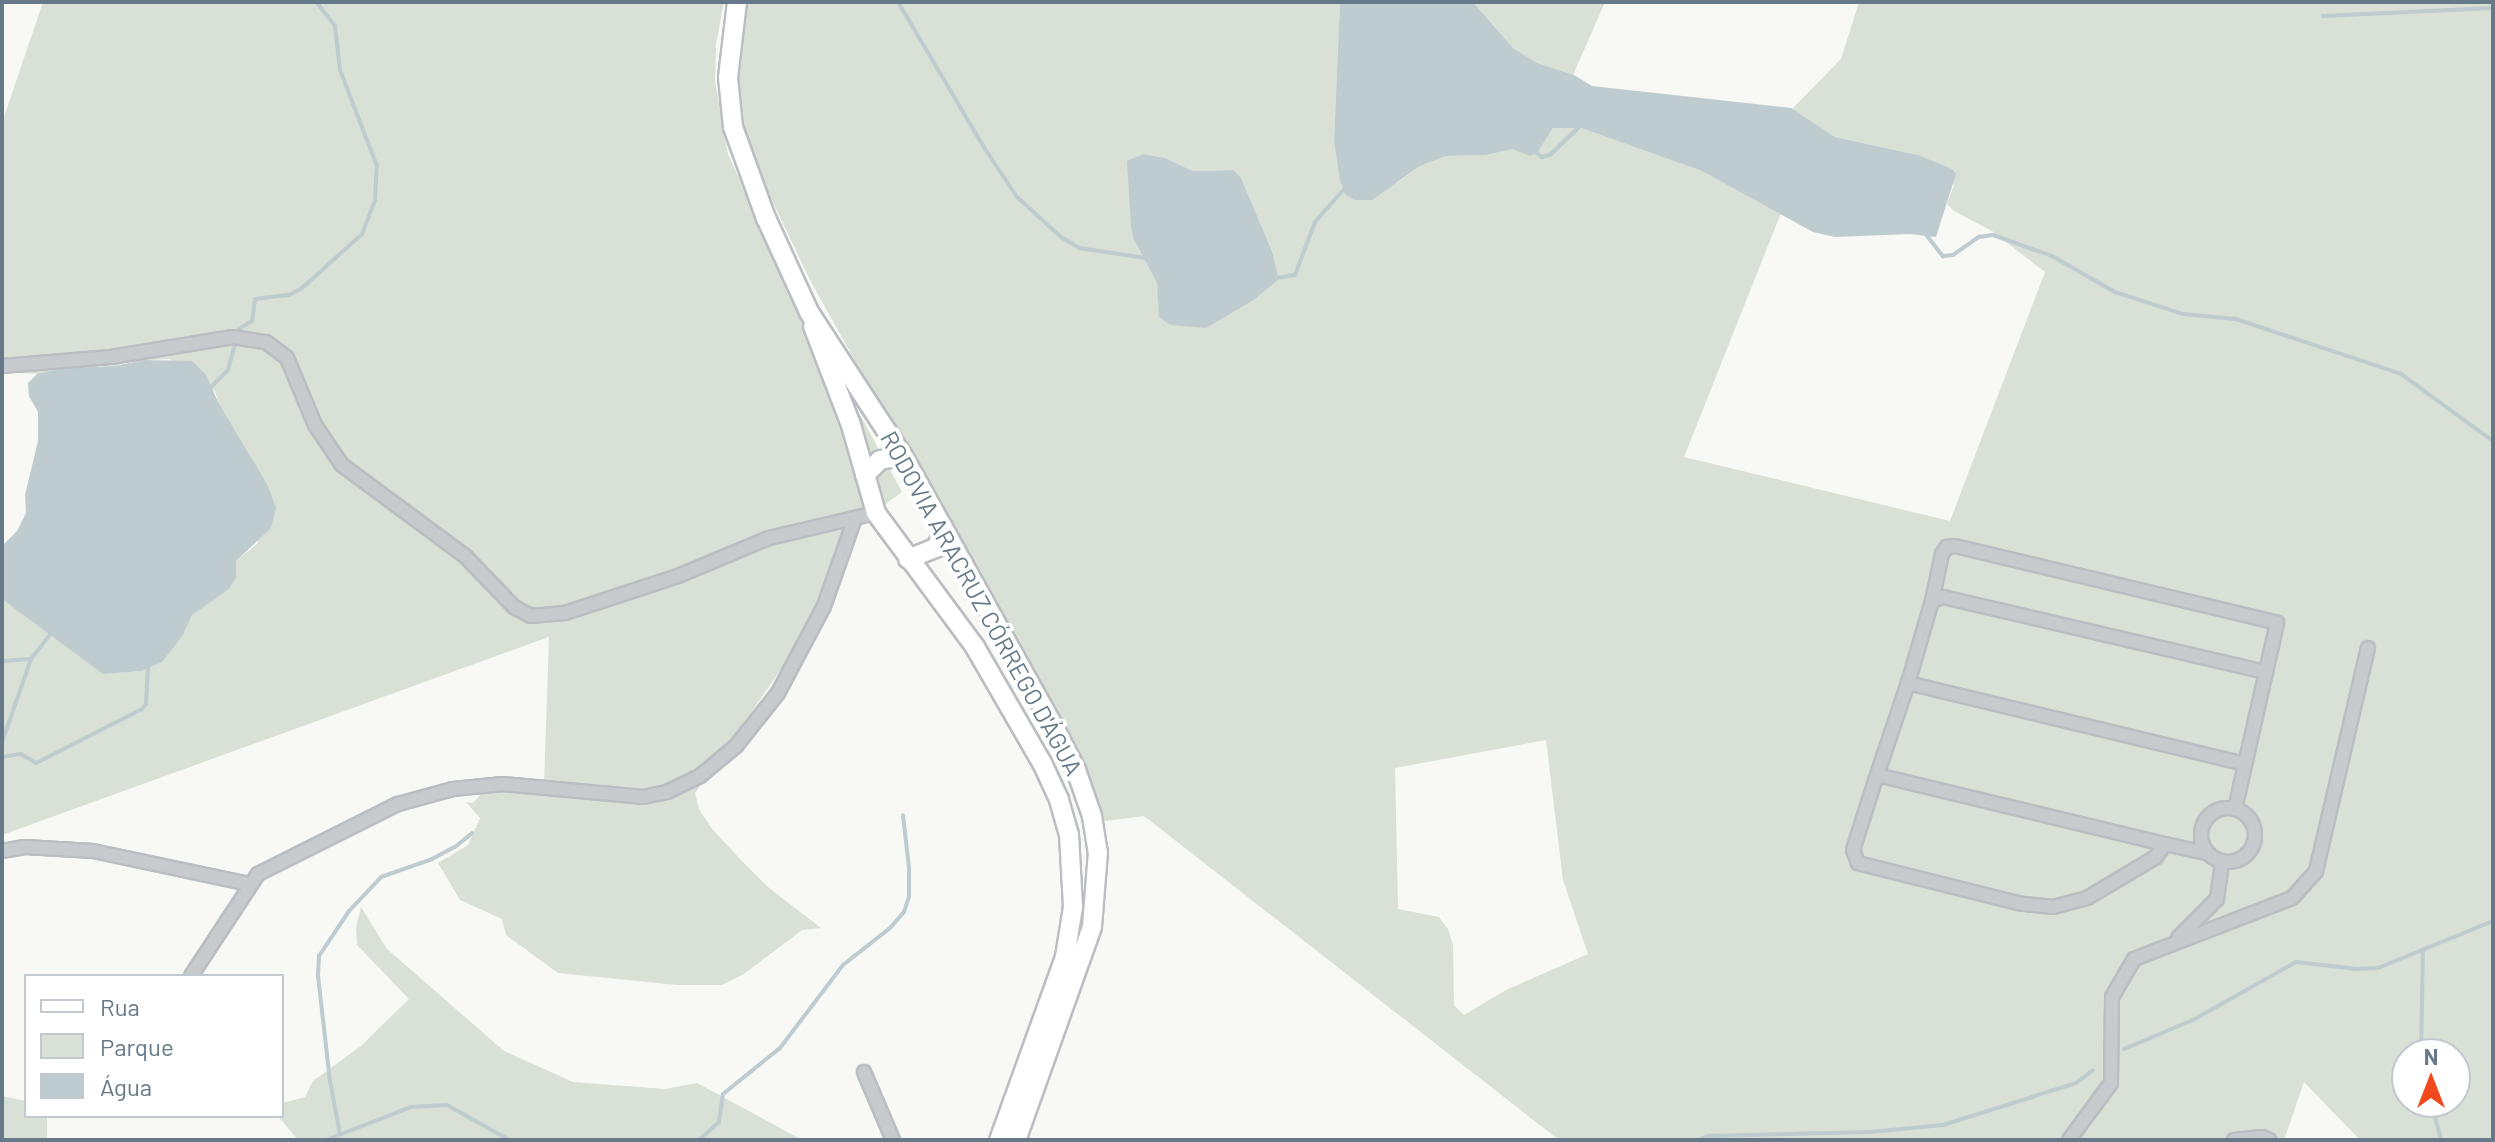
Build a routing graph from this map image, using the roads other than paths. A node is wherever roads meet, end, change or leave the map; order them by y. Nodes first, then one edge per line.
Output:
1 (737, 2) edge
2 (809, 312) junction
3 (2, 366) edge
4 (903, 456) junction
5 (865, 475) junction
6 (876, 513) junction
7 (855, 518) junction
8 (944, 528) junction
9 (908, 559) junction
10 (1932, 601) junction
11 (2368, 648) dead end
12 (2266, 672) junction
13 (1908, 683) junction
14 (2245, 764) junction
15 (1877, 775) junction
16 (2235, 809) junction
17 (2165, 844) junction
18 (2, 851) edge
19 (2207, 853) junction
20 (2222, 862) junction
21 (249, 884) junction
22 (2176, 941) junction
23 (192, 974) edge
24 (864, 1072) dead end
25 (893, 1140) edge
26 (999, 1140) edge
27 (1016, 1140) edge
28 (2069, 1140) edge
29 (2234, 1140) edge
30 (2269, 1140) edge

1 - 2 main road, RODOVIA ARACRUZ CÓRREGO D'ÁGUA
2 - 4 main road, RODOVIA ARACRUZ CÓRREGO D'ÁGUA
2 - 5 main road, RODOVIA ARACRUZ CÓRREGO D'ÁGUA
3 - 7 street
4 - 5 main road
4 - 8 main road, RODOVIA ARACRUZ CÓRREGO D'ÁGUA
5 - 6 main road, RODOVIA ARACRUZ CÓRREGO D'ÁGUA
6 - 7 street
6 - 9 main road, RODOVIA ARACRUZ CÓRREGO D'ÁGUA
7 - 21 street
8 - 9 main road
8 - 27 main road, RODOVIA ARACRUZ CÓRREGO D'ÁGUA
9 - 26 main road, RODOVIA ARACRUZ CÓRREGO D'ÁGUA
10 - 12 street
10 - 12 street
10 - 13 street
11 - 22 street
12 - 14 street
13 - 14 street
13 - 15 street
14 - 16 street
15 - 17 street
15 - 17 street
16 - 19 street
16 - 20 street
17 - 19 street
18 - 21 street
19 - 20 street
20 - 22 street
21 - 23 street
22 - 28 street
24 - 25 street
29 - 30 street

